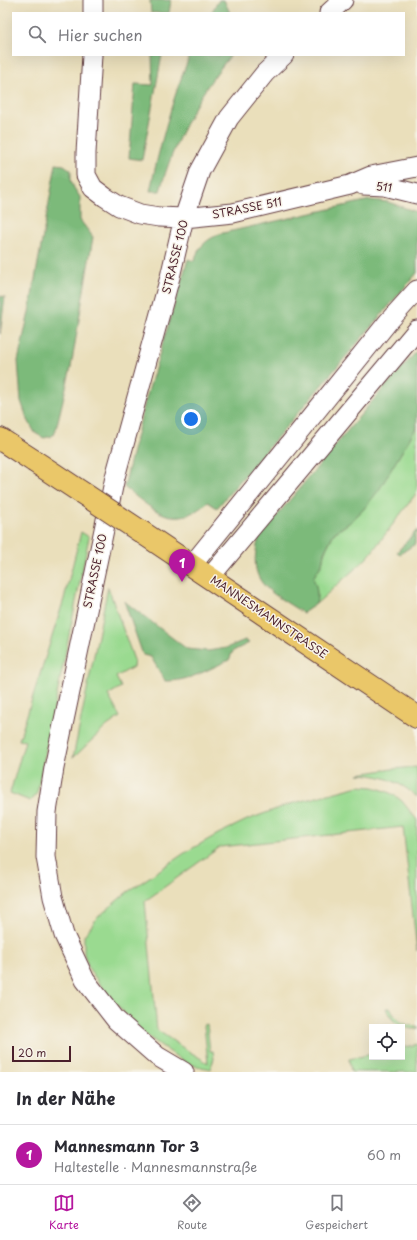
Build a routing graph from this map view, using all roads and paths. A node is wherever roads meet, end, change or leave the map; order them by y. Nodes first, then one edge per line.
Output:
1 (93, 0) edge
2 (343, 0) edge
3 (94, 12) edge
4 (330, 12) edge
5 (92, 56) edge
6 (283, 56) edge
7 (417, 167) edge
8 (350, 185) junction
9 (417, 194) edge
10 (184, 218) junction
11 (417, 290) edge
12 (417, 330) edge
13 (0, 439) edge
14 (192, 565) junction
15 (210, 577) junction
16 (417, 717) edge
17 (184, 1072) edge

1 - 3 street
2 - 4 street
5 - 10 street, STRASSE 511
6 - 10 street, STRASSE 100
7 - 8 street
8 - 9 street, 511
8 - 10 street, STRASSE 511
10 - 17 street, STRASSE 100
11 - 14 street
12 - 15 street
13 - 14 main road, MANNESMANNSTRASSE, bridge
14 - 15 main road, MANNESMANNSTRASSE
15 - 16 main road, MANNESMANNSTRASSE

